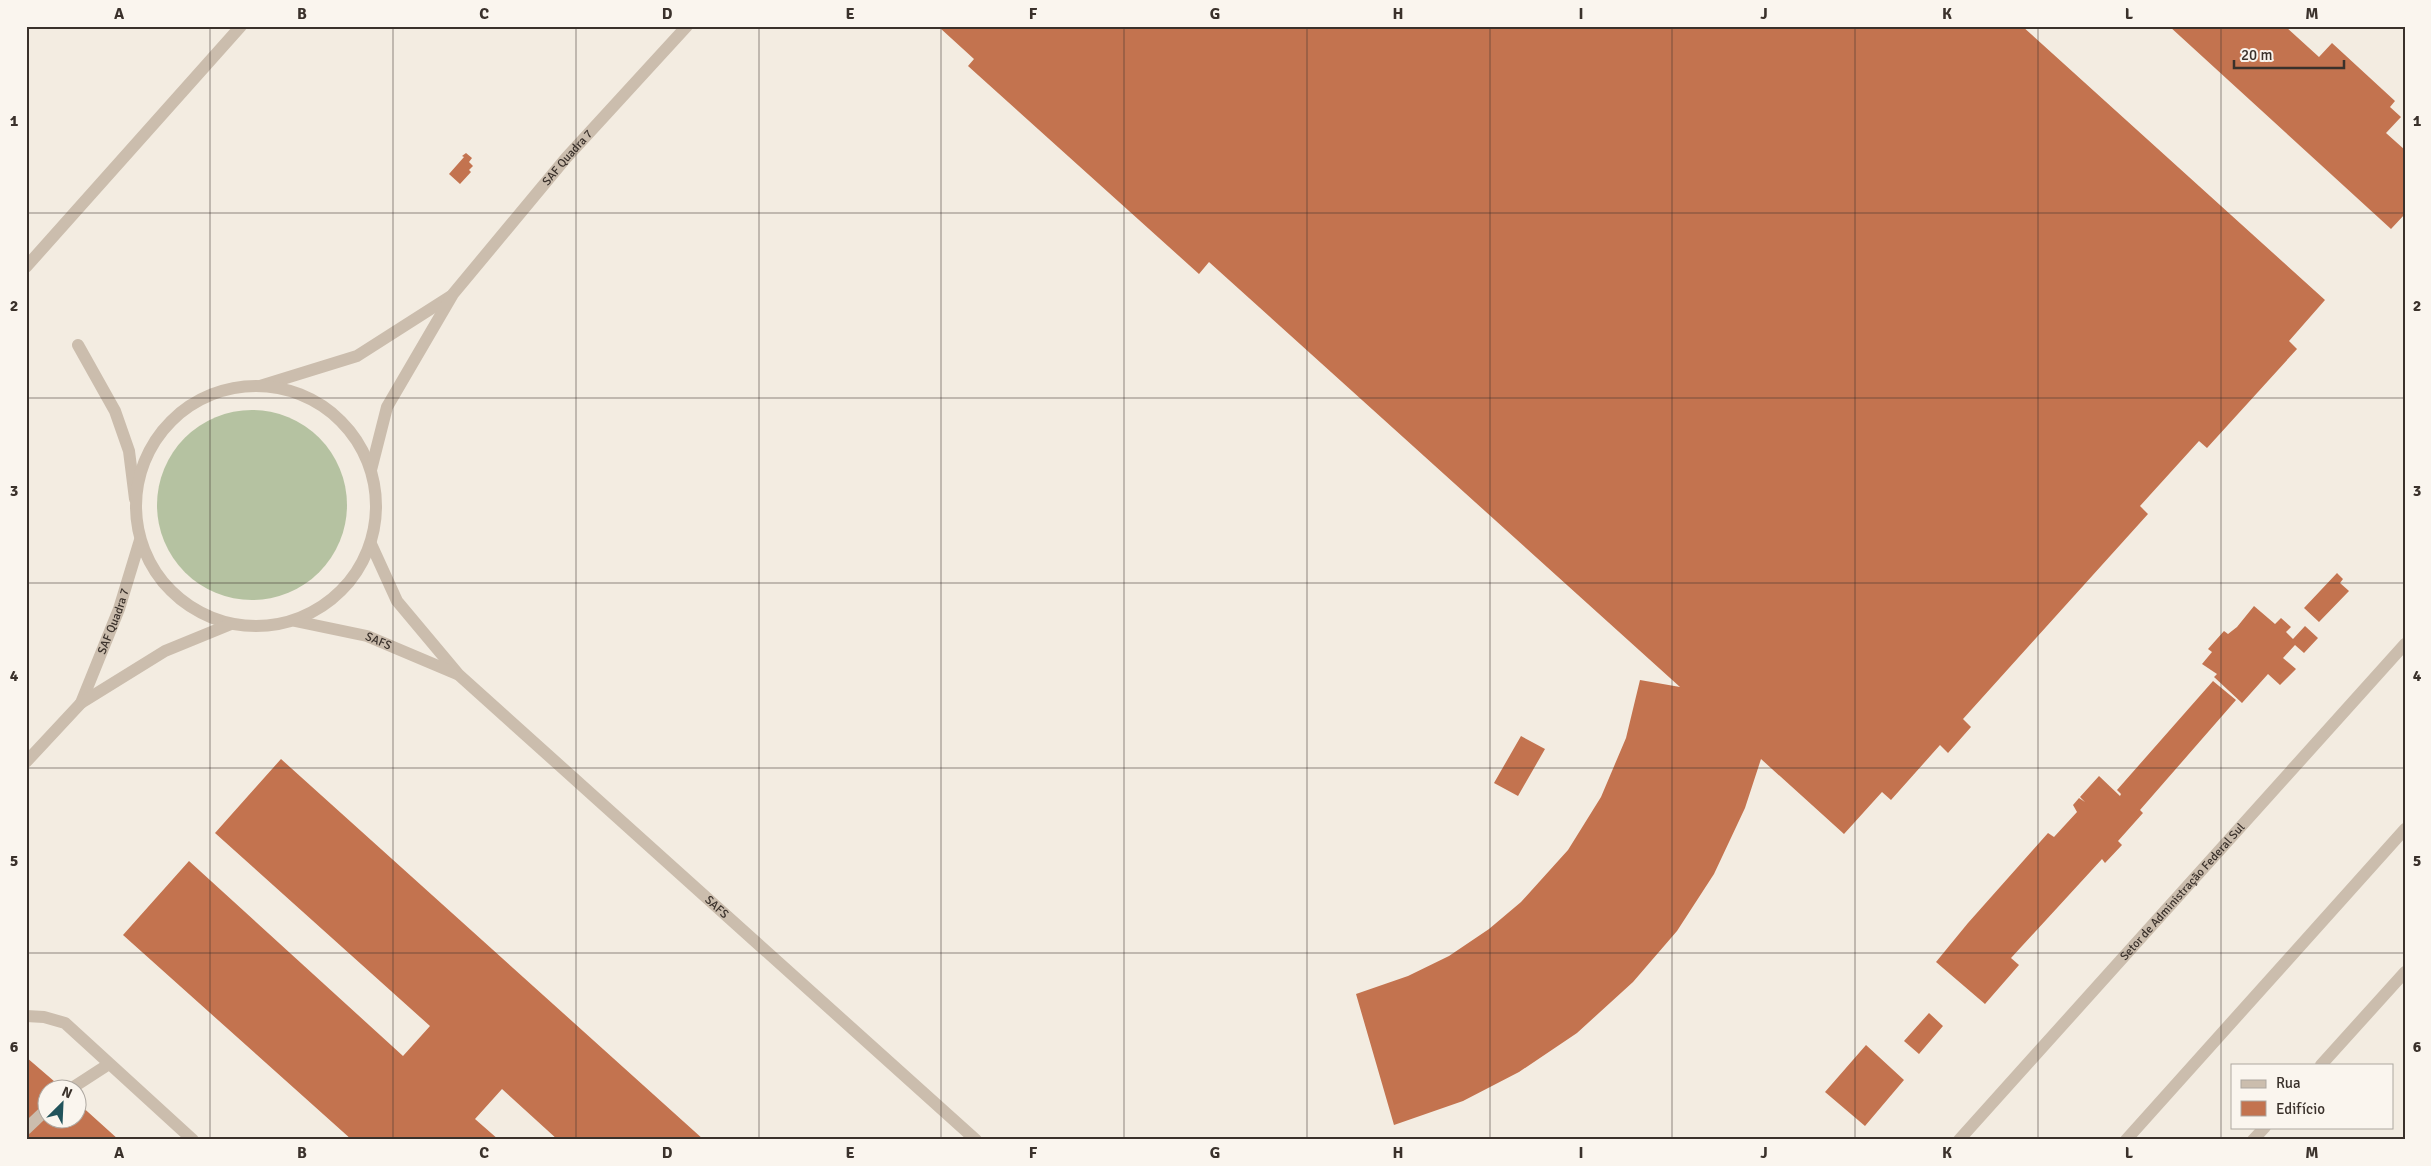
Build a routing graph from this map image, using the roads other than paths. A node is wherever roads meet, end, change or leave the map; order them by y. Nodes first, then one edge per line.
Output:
1 (241, 26) edge
2 (687, 26) edge
3 (26, 268) edge
4 (453, 294) junction
5 (78, 345) dead end
6 (258, 386) junction
7 (371, 470) junction
8 (135, 499) junction
9 (140, 540) junction
10 (371, 544) junction
11 (295, 620) junction
12 (231, 624) junction
13 (2405, 644) edge
14 (459, 675) junction
15 (81, 703) junction
16 (26, 762) edge
17 (2405, 829) edge
18 (2405, 972) edge
19 (26, 1016) edge
20 (109, 1064) junction
21 (2322, 1064) edge
22 (87, 1078) edge
23 (38, 1118) edge
24 (2263, 1128) edge
25 (26, 1130) edge
26 (193, 1140) edge
27 (976, 1140) edge
28 (1958, 1140) edge
29 (2126, 1140) edge
30 (2253, 1140) edge

1 - 3 street
2 - 4 street, SAF Quadra 7
4 - 6 street, SAF Quadra 7
4 - 7 street, SAF Quadra 7
5 - 8 street
6 - 7 street
6 - 8 street
7 - 10 street
8 - 9 street
9 - 12 street
9 - 15 street, SAF Quadra 7
10 - 11 street
10 - 14 street, SAFS
11 - 12 street
11 - 14 street, SAFS
12 - 15 street, SAF Quadra 7
13 - 28 street, Setor de Administração Federal Sul
14 - 27 street, SAFS
15 - 16 street, SAF Quadra 7
17 - 29 street
18 - 21 street
19 - 20 street
20 - 22 street
20 - 26 street
23 - 25 street
24 - 30 street

